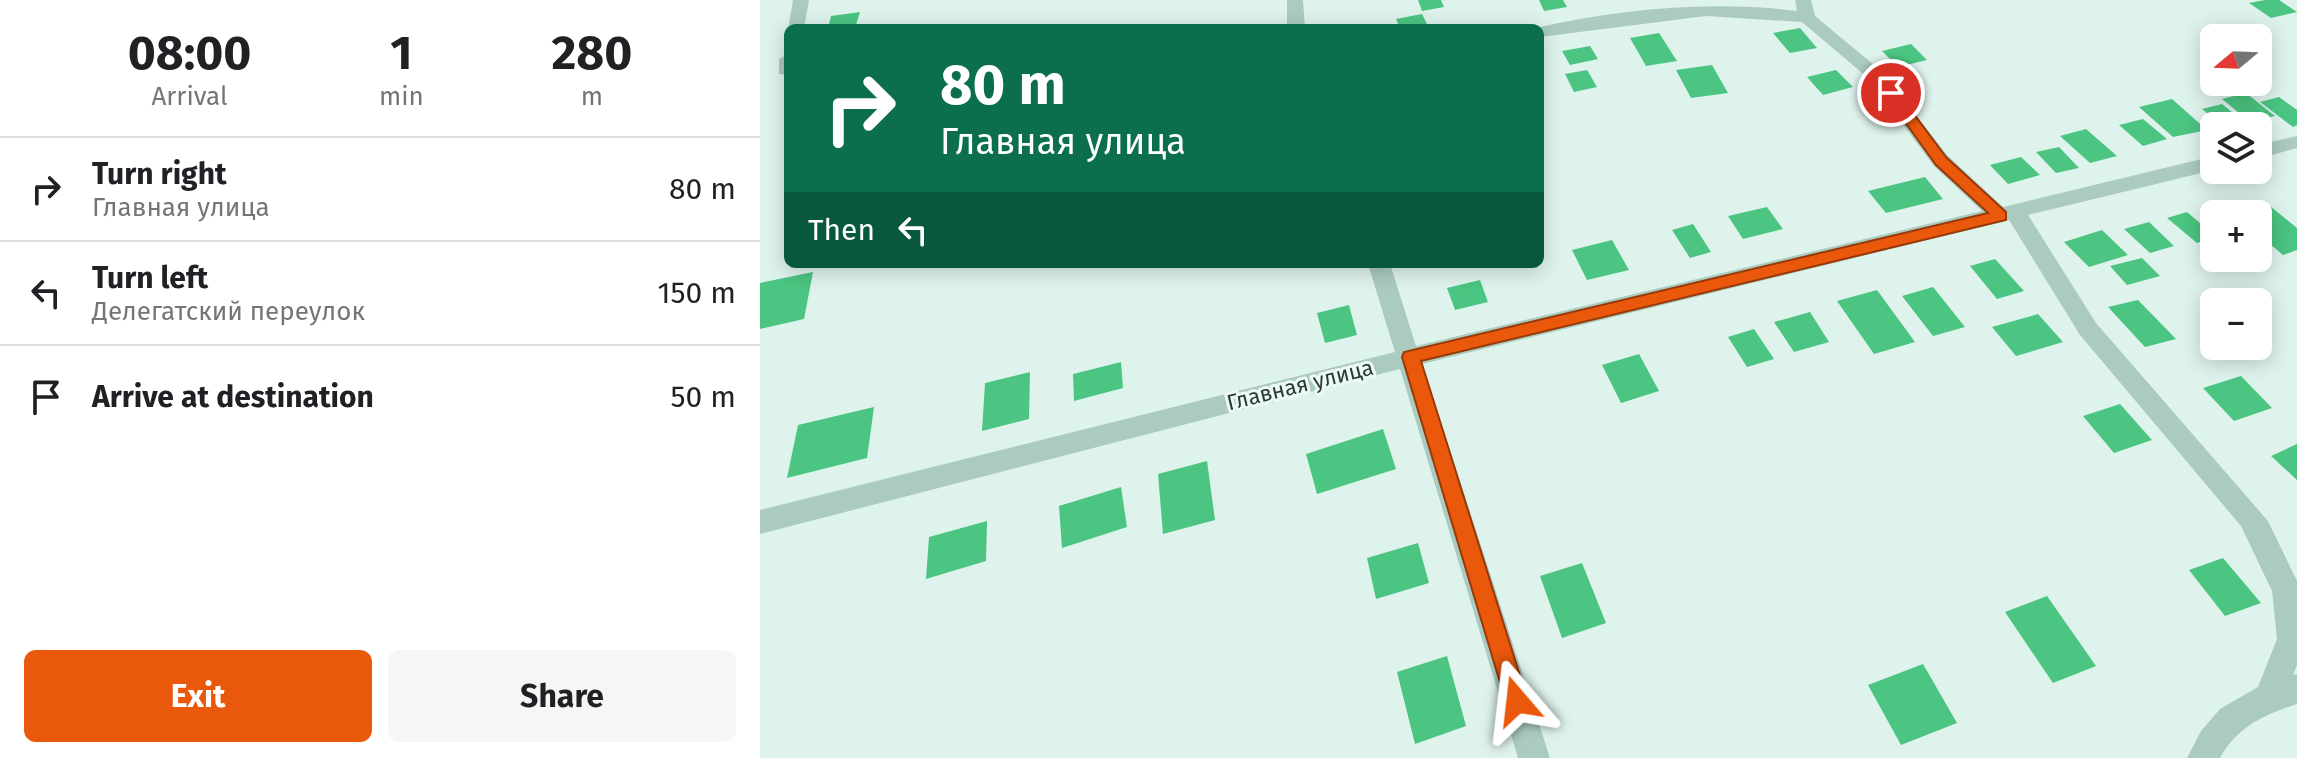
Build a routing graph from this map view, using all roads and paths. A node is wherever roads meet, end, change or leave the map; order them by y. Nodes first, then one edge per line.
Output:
1 (801, 0) edge
2 (1295, 0) edge
3 (1805, 9) edge
4 (796, 24) edge
5 (1296, 24) edge
6 (1544, 31) edge
7 (2297, 142) edge
8 (2272, 148) edge
9 (2200, 166) edge
10 (2008, 214) junction
11 (1380, 268) edge
12 (1411, 357) junction
13 (760, 522) edge
14 (2283, 693) edge
15 (1534, 758) edge
16 (2203, 758) edge

1 - 4 street
2 - 5 street
3 - 6 street
3 - 10 street
7 - 8 street
9 - 10 street, Главная улица
10 - 12 street, Главная улица
10 - 14 street
11 - 12 street
12 - 13 street, Главная улица
12 - 15 street
14 - 16 street

